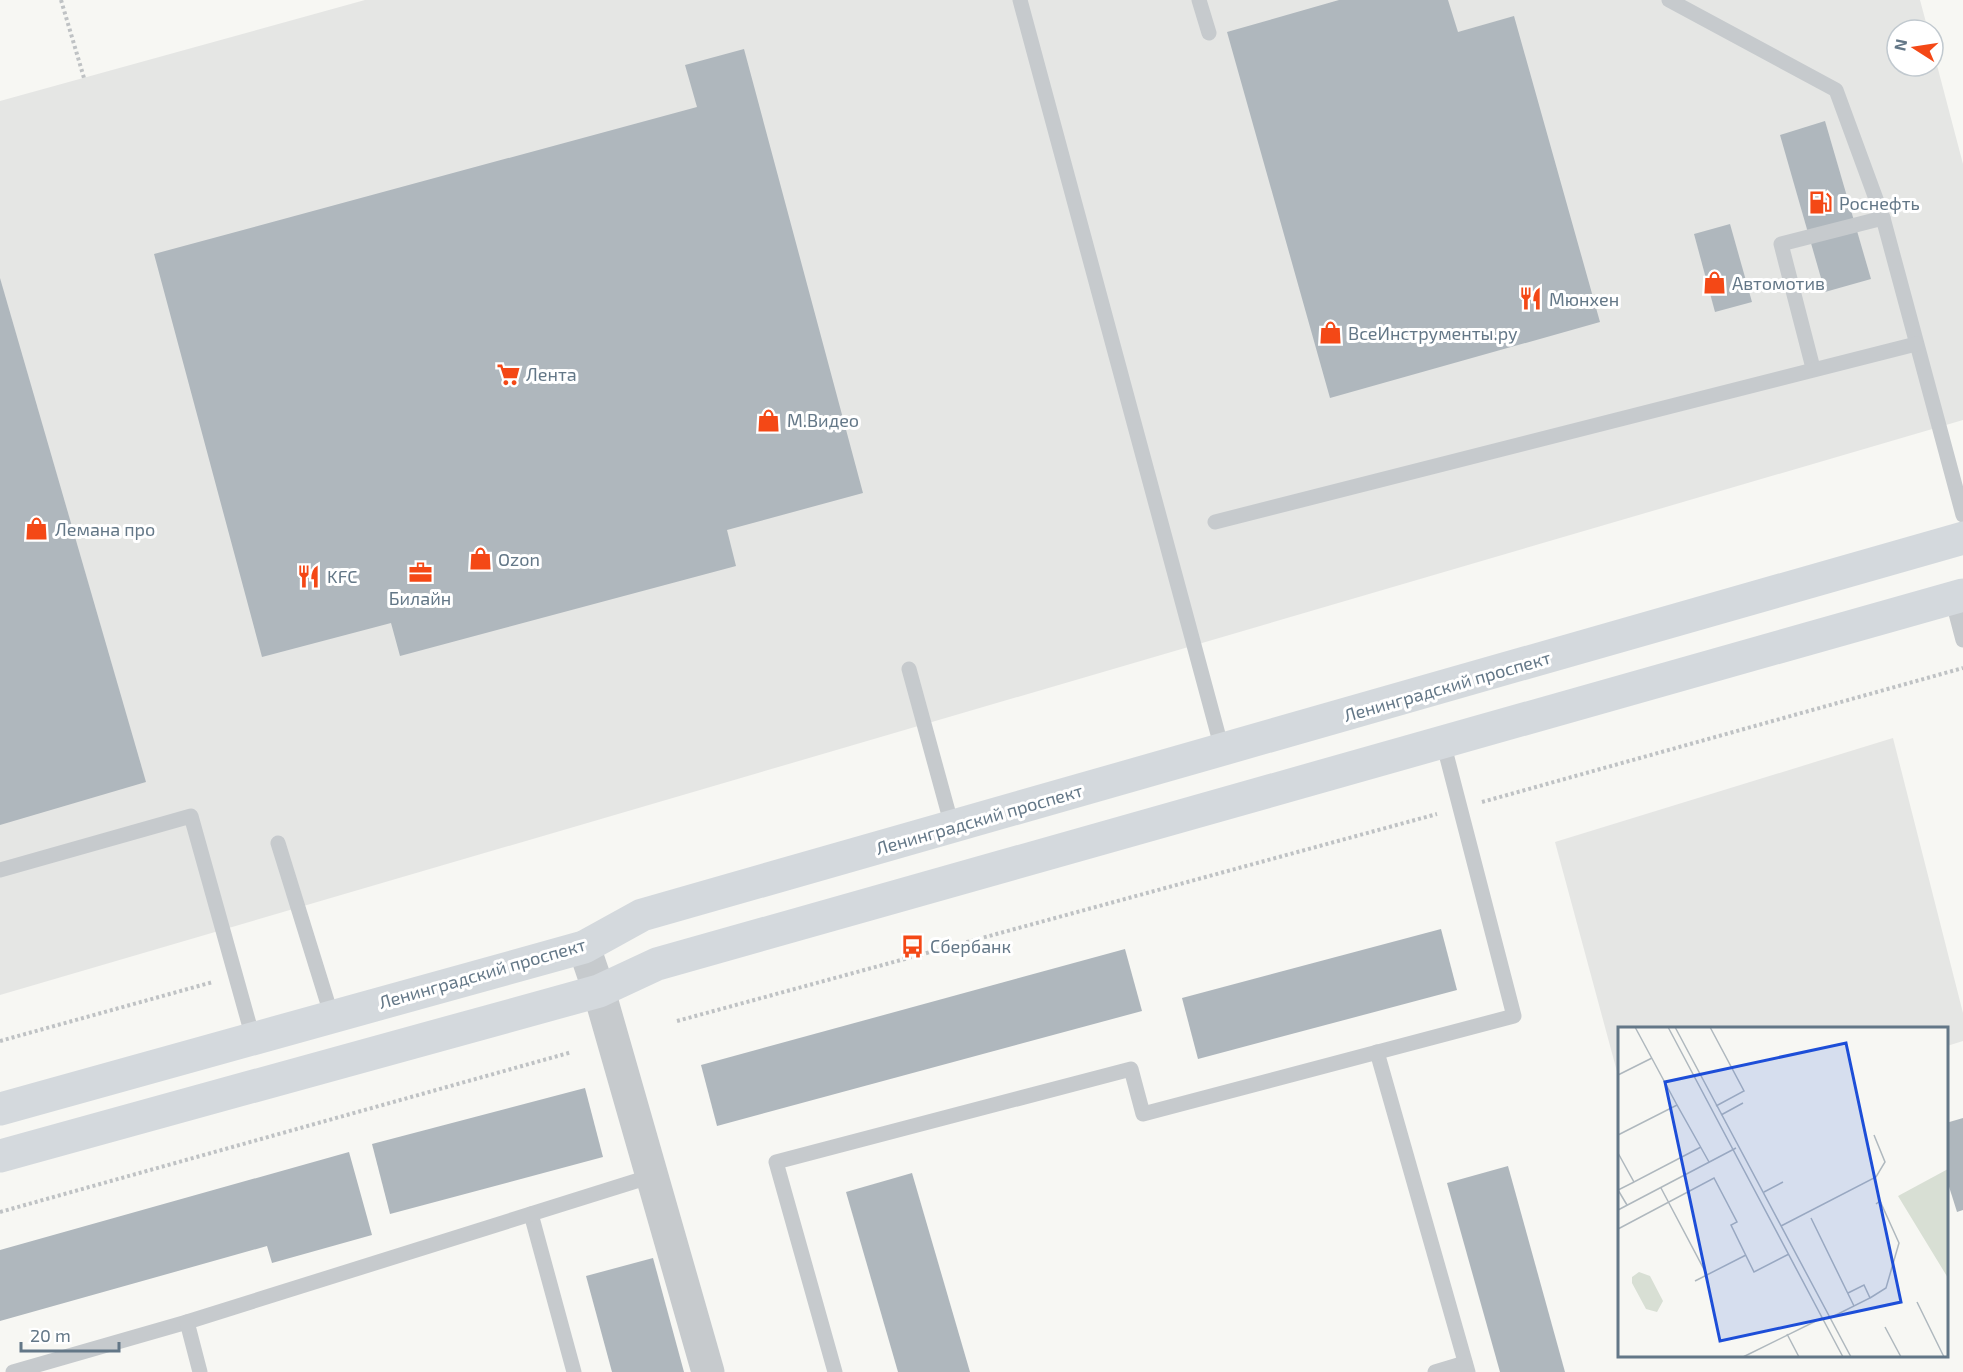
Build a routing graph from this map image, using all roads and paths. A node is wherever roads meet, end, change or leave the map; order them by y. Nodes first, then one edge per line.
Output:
1 (61, 0) edge
2 (1020, 0) edge
3 (1199, 0) edge
4 (1669, 0) edge
5 (1209, 33) dead end
6 (84, 78) dead end
7 (1883, 218) junction
8 (1916, 344) junction
9 (1813, 368) junction
10 (1963, 515) edge
11 (1215, 522) dead end
12 (1963, 538) edge
13 (1957, 596) edge
14 (1963, 640) edge
15 (1963, 668) edge
16 (909, 669) dead end
17 (1443, 742) junction
18 (1222, 750) junction
19 (1460, 808) junction
20 (952, 826) junction
21 (278, 843) dead end
22 (0, 870) edge
23 (584, 946) junction
24 (236, 975) junction
25 (599, 991) junction
26 (332, 1017) junction
27 (677, 1021) dead end
28 (253, 1038) junction
29 (0, 1041) edge
30 (572, 1052) dead end
31 (1377, 1053) junction
32 (0, 1108) edge
33 (0, 1156) edge
34 (652, 1176) junction
35 (0, 1212) edge
36 (531, 1214) junction
37 (187, 1322) junction
38 (1466, 1368) edge
39 (13, 1372) edge
40 (200, 1372) edge
41 (574, 1372) edge
42 (708, 1372) edge
43 (835, 1372) edge
44 (1435, 1372) edge

1 - 6 path
2 - 18 lane
3 - 5 lane
4 - 7 lane
7 - 8 lane
7 - 9 lane
8 - 9 lane
8 - 10 lane
9 - 11 lane
12 - 18 main road, Ленинградский проспект
13 - 14 lane
13 - 17 main road
15 - 19 path
16 - 20 lane
17 - 19 lane
17 - 25 main road
18 - 20 main road, Ленинградский проспект
19 - 27 path
19 - 31 lane
20 - 23 main road, Ленинградский проспект
21 - 26 lane
22 - 24 lane
23 - 25 street
23 - 26 main road, Ленинградский проспект
24 - 28 lane
24 - 29 path
25 - 33 main road
25 - 34 street
26 - 28 main road, Ленинградский проспект
28 - 32 main road, Ленинградский проспект
30 - 35 path
31 - 38 lane
31 - 43 lane
34 - 36 lane
34 - 42 street
36 - 37 lane
36 - 41 lane
37 - 39 lane
37 - 40 lane
38 - 44 lane

